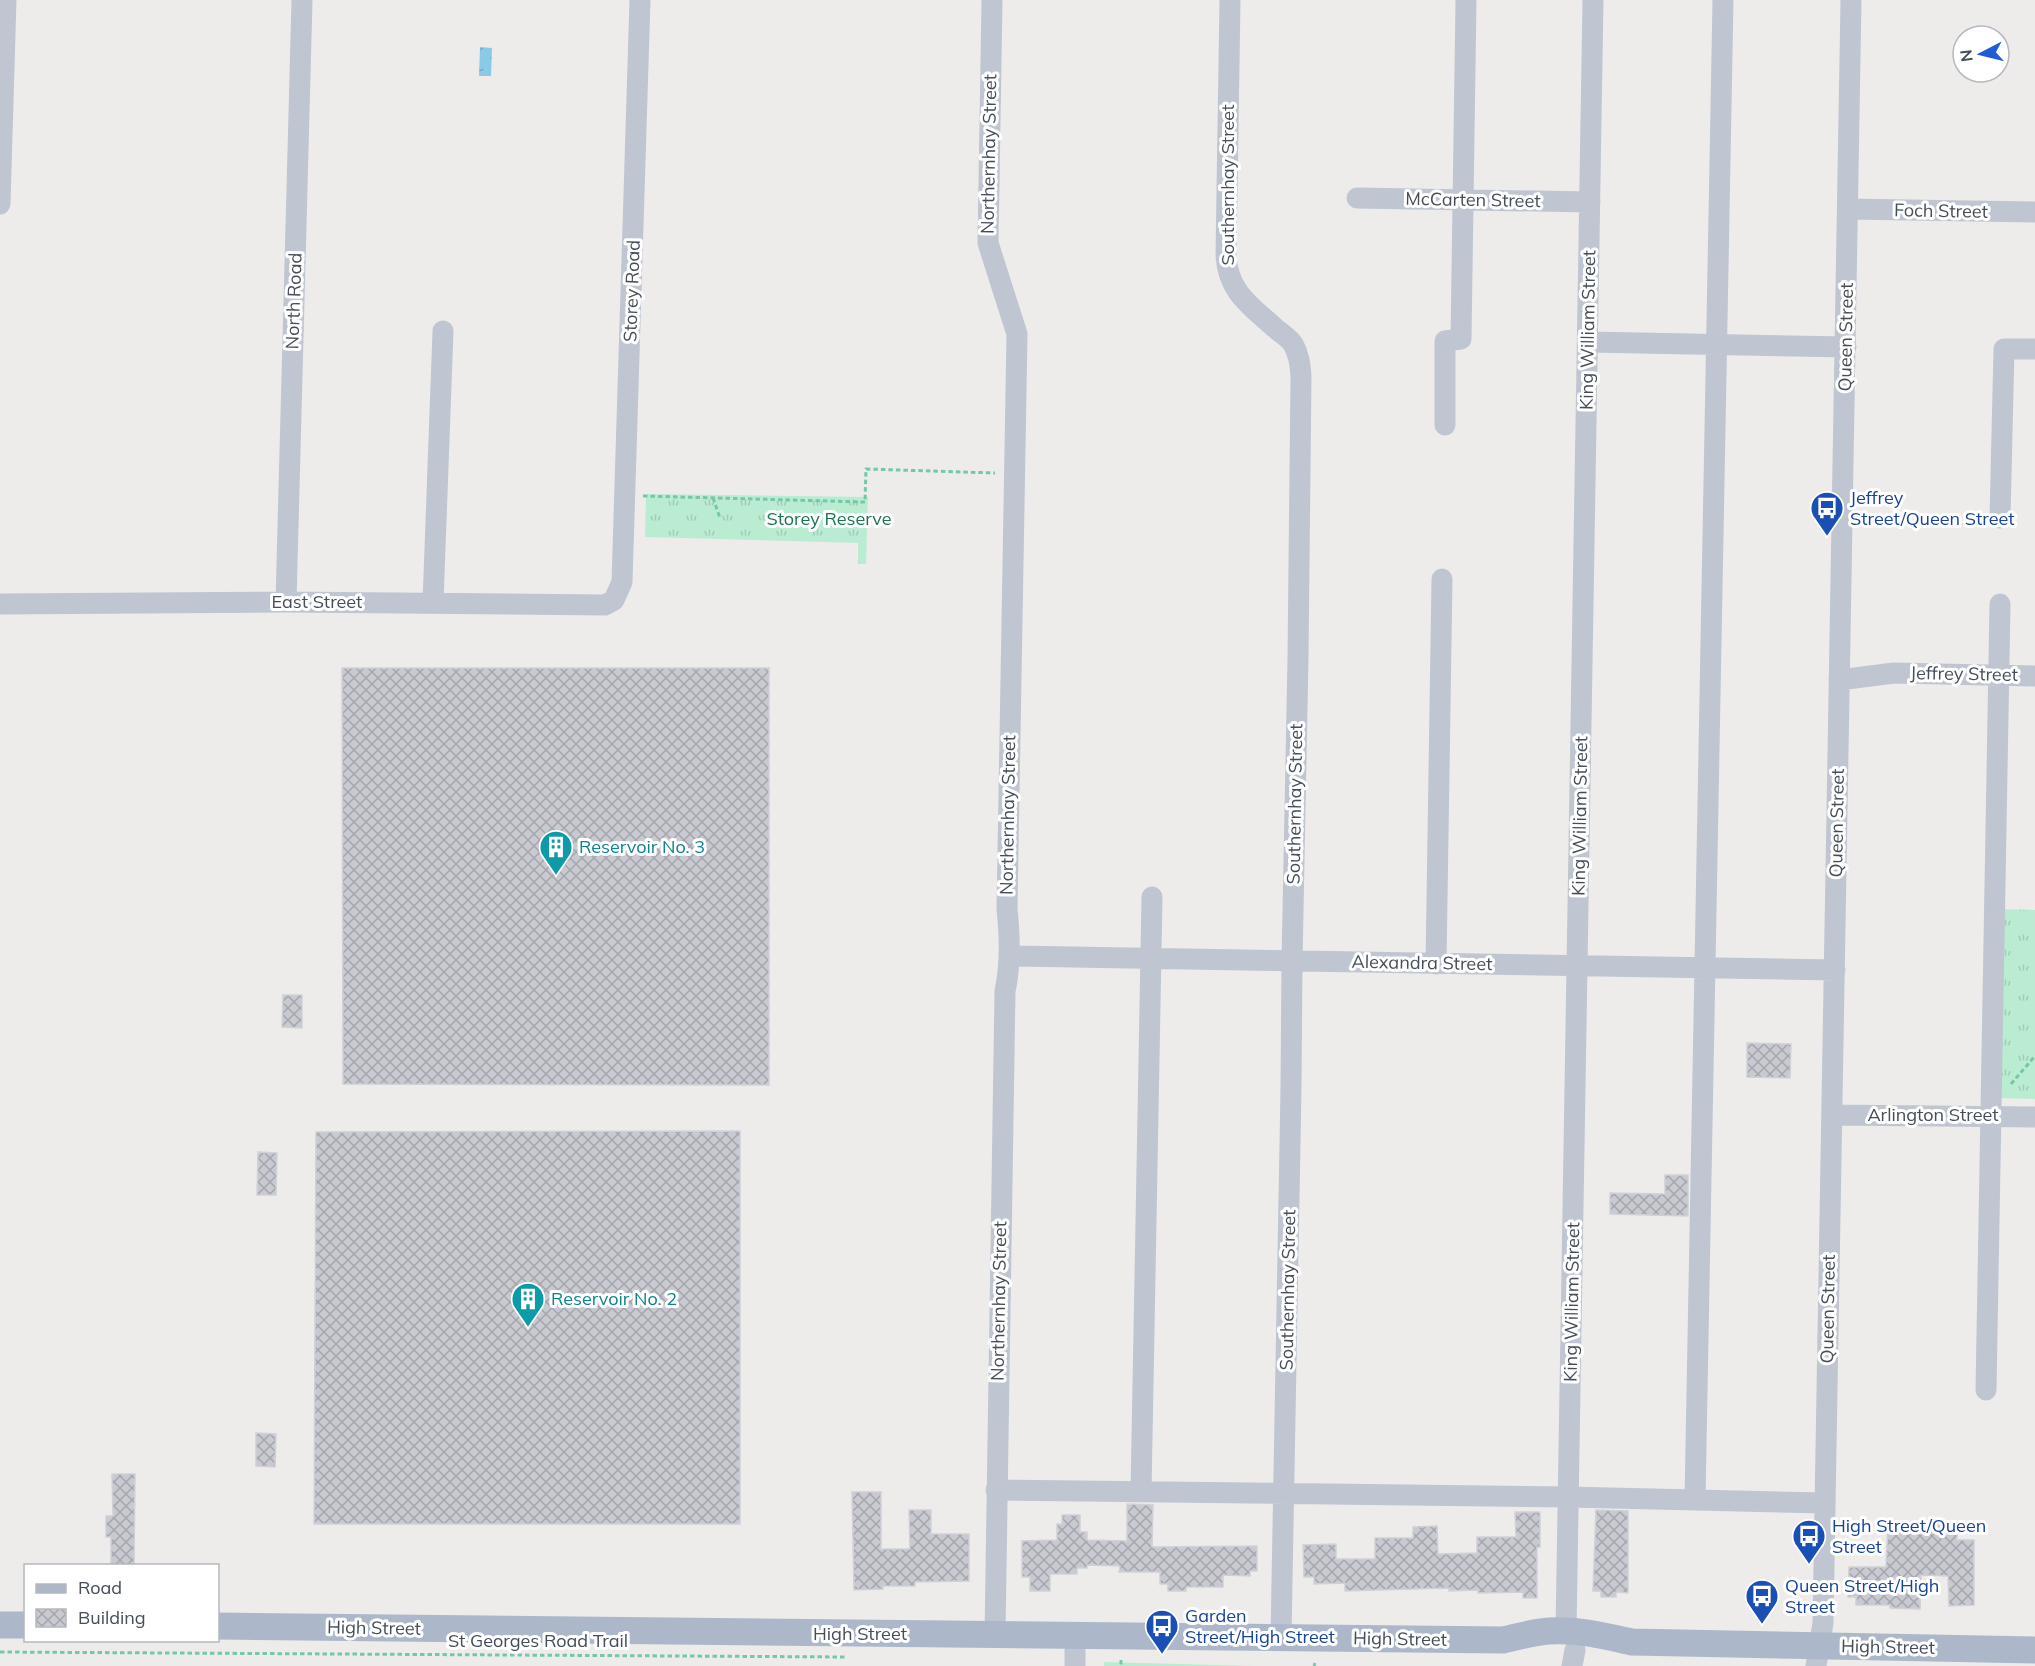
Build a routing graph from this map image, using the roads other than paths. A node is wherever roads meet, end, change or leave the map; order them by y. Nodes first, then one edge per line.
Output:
1 (6, 0) edge
2 (302, 0) edge
3 (640, 0) edge
4 (992, 0) edge
5 (1230, 0) edge
6 (1466, 0) edge
7 (1593, 0) edge
8 (1723, 0) edge
9 (1851, 0) edge
10 (1357, 198) dead end
11 (1463, 200) junction
12 (1590, 202) junction
13 (0, 204) edge
14 (1848, 209) junction
15 (2035, 212) edge
16 (442, 331) dead end
17 (1588, 342) junction
18 (1716, 343) junction
19 (1846, 347) junction
20 (2035, 349) edge
21 (1445, 425) dead end
22 (2001, 518) dead end
23 (1442, 579) dead end
24 (622, 582) joint
25 (286, 602) junction
26 (433, 603) junction
27 (0, 604) edge
28 (2000, 604) dead end
29 (1839, 672) junction
30 (1998, 675) junction
31 (2035, 676) edge
32 (1152, 897) dead end
33 (1009, 956) junction
34 (1150, 959) junction
35 (1292, 962) junction
36 (1436, 964) junction
37 (1577, 965) junction
38 (1705, 968) junction
39 (1835, 970) junction
40 (1832, 1115) junction
41 (1992, 1115) junction
42 (2035, 1116) edge
43 (1986, 1390) dead end
44 (996, 1490) junction
45 (1141, 1492) junction
46 (1284, 1493) junction
47 (1569, 1497) junction
48 (1695, 1500) junction
49 (1824, 1503) junction
50 (0, 1625) edge
51 (24, 1625) edge
52 (219, 1626) edge
53 (995, 1634) junction
54 (1075, 1635) junction
55 (1281, 1637) junction
56 (2035, 1650) edge
57 (1566, 1653) edge
58 (1818, 1656) edge
59 (1075, 1666) edge

1 - 13 street
2 - 25 street, North Road
3 - 24 street, Storey Road
4 - 33 street, Northernhay Street
5 - 35 street, Southernhay Street
6 - 11 street
7 - 12 street, King William Street
8 - 18 street
9 - 14 street, Queen Street
10 - 11 street, McCarten Street
11 - 12 street, McCarten Street
11 - 21 street
12 - 17 street, King William Street
14 - 15 street, Foch Street
14 - 19 street, Queen Street
16 - 26 street
17 - 18 street
17 - 37 street, King William Street
18 - 19 street
18 - 38 street
19 - 29 street, Queen Street
20 - 22 street
23 - 36 street
24 - 26 street, East Street
25 - 26 street, East Street
25 - 27 street, East Street
28 - 30 street
29 - 30 street, Jeffrey Street
29 - 39 street, Queen Street
30 - 31 street, Jeffrey Street
30 - 41 street
32 - 34 street
33 - 34 street, Alexandra Street
33 - 44 street, Northernhay Street
34 - 35 street, Alexandra Street
34 - 45 street
35 - 36 street, Alexandra Street
35 - 46 street, Southernhay Street
36 - 37 street, Alexandra Street
37 - 38 street, Alexandra Street
37 - 47 street, King William Street
38 - 39 street, Alexandra Street
38 - 48 street
39 - 40 street, Queen Street
40 - 41 street, Arlington Street
40 - 49 street, Queen Street
41 - 42 street, Arlington Street
41 - 43 street
44 - 45 street
44 - 53 street, Northernhay Street
45 - 46 street
46 - 47 street
46 - 55 street, Southernhay Street
47 - 48 street
47 - 57 street, King William Street
48 - 49 street
49 - 58 street, Queen Street
50 - 51 main road
52 - 53 main road, High Street
53 - 54 main road, High Street
54 - 55 main road, High Street
54 - 59 street
55 - 57 main road, High Street
56 - 58 main road, High Street
57 - 58 main road, High Street

